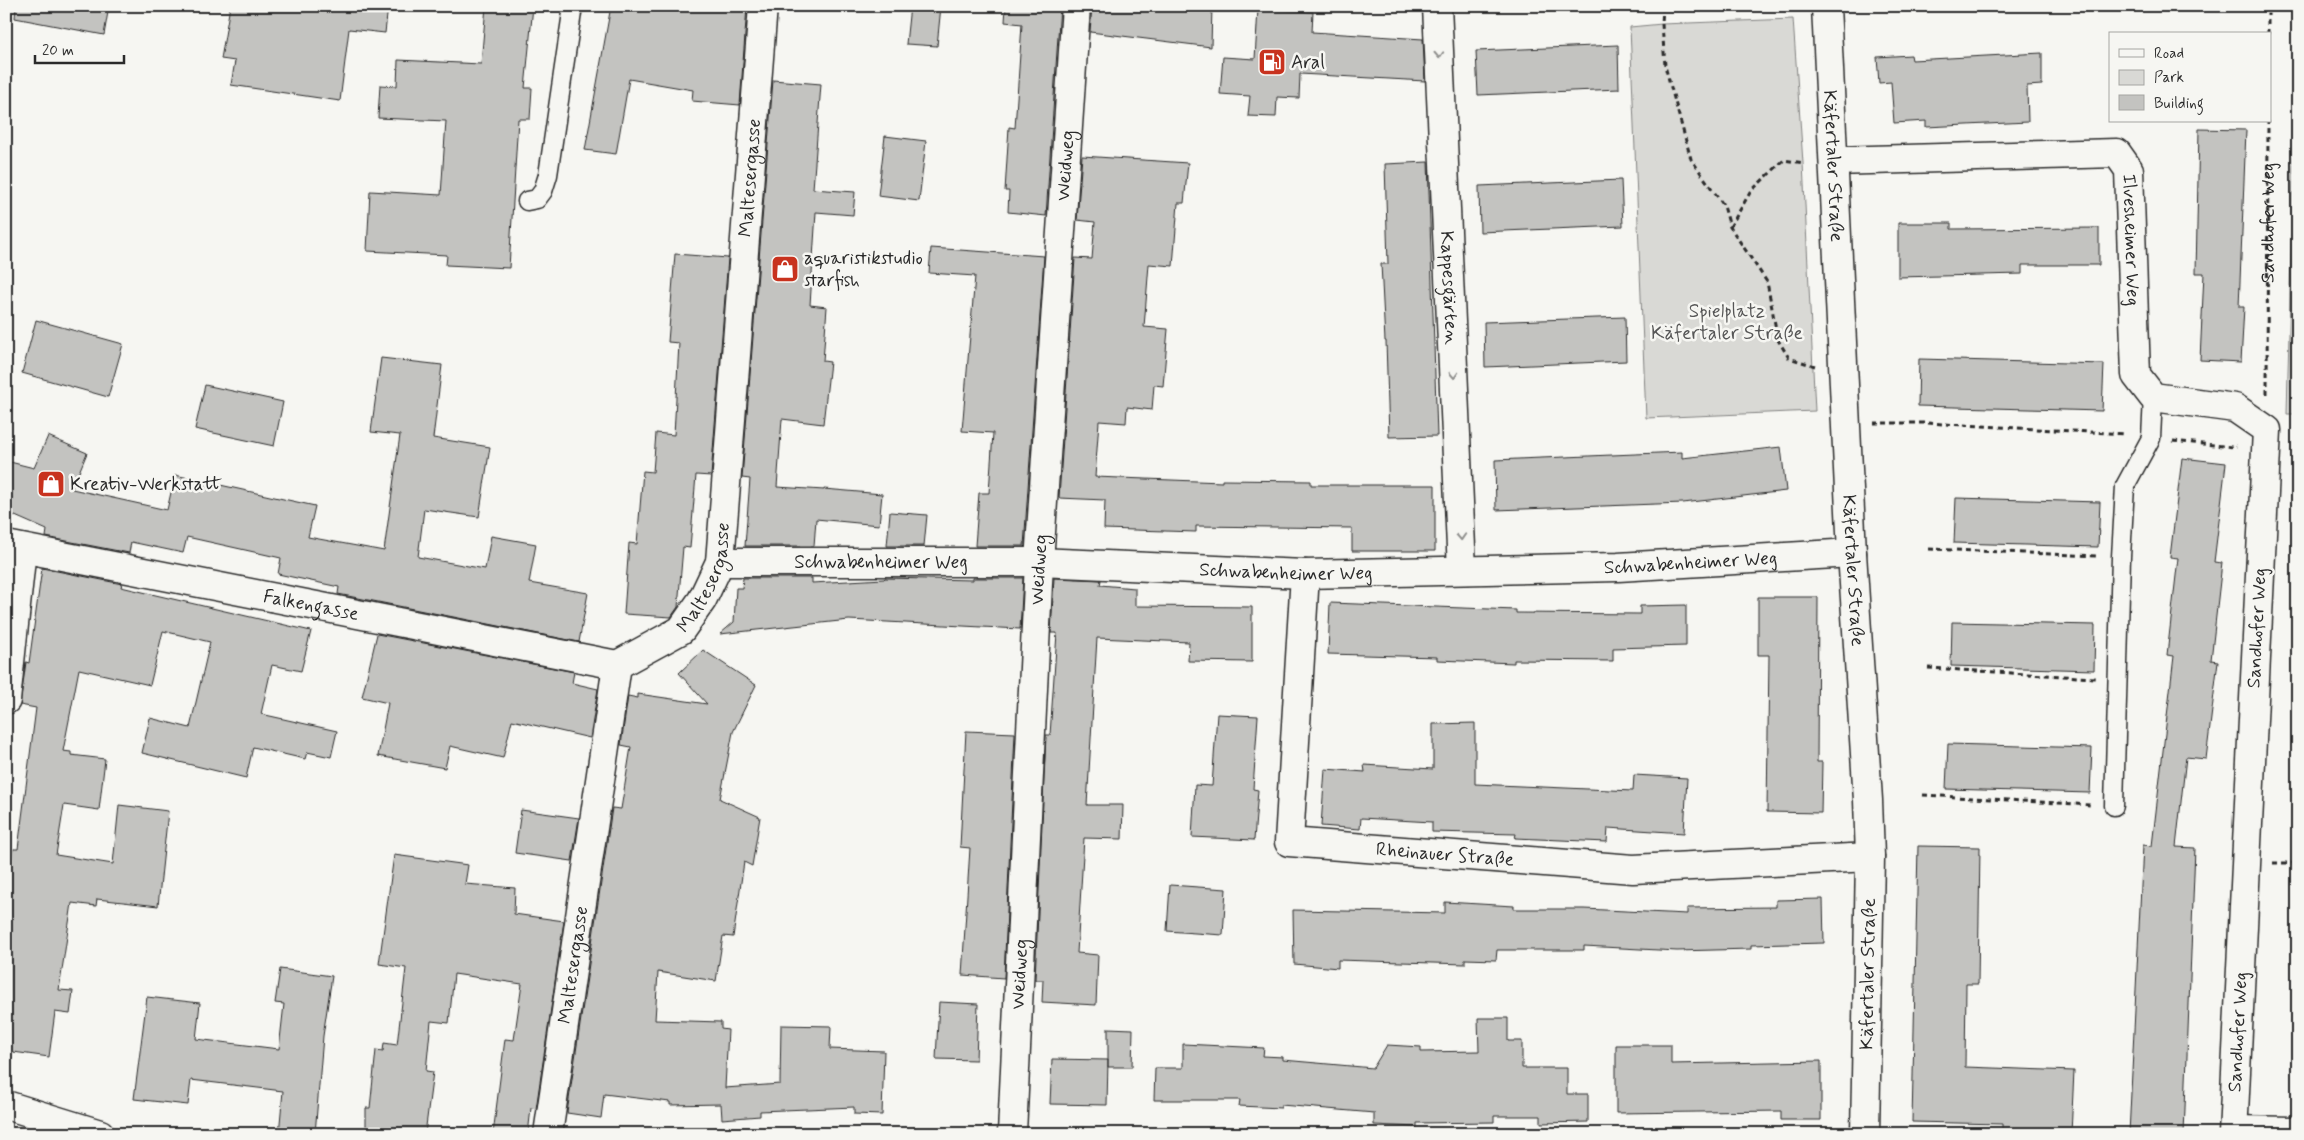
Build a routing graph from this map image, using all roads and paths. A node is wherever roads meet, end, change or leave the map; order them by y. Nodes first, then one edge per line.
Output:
1 (573, 6) edge
2 (763, 6) edge
3 (1076, 6) edge
4 (1437, 6) edge
5 (1663, 6) edge
6 (1826, 6) edge
7 (2268, 6) edge
8 (2268, 32) edge
9 (2268, 122) edge
10 (1834, 161) junction
11 (526, 200) dead end
12 (1730, 227) junction
13 (1843, 366) junction
14 (2153, 397) junction
15 (1846, 423) junction
16 (2267, 430) junction
17 (2150, 438) junction
18 (14, 547) edge
19 (1929, 549) dead end
20 (1852, 553) junction
21 (2121, 557) junction
22 (720, 562) junction
23 (1039, 562) junction
24 (1462, 570) junction
25 (1305, 574) junction
26 (617, 665) junction
27 (1928, 668) dead end
28 (2118, 679) junction
29 (6, 700) edge
30 (1923, 795) dead end
31 (2114, 806) joint
32 (1870, 857) junction
33 (6, 1105) edge
34 (2298, 1126) edge
35 (2233, 1130) edge
36 (1015, 1133) edge
37 (100, 1134) edge
38 (548, 1134) edge
39 (1866, 1134) edge

1 - 11 lane
2 - 22 street, Maltesergasse
3 - 23 street, Weidweg
4 -> 24 street, Kappesgärten
5 - 12 path
6 - 10 street, Käfertaler Straße
7 - 8 path
9 - 16 path, Sandhofer Weg
10 - 12 path
10 - 13 street, Käfertaler Straße
10 - 14 street, Ilvesheimer Weg
12 - 13 path
13 - 15 street, Käfertaler Straße
14 - 16 street
14 - 17 lane
15 - 17 path
15 - 20 street, Käfertaler Straße
16 - 17 path
16 - 35 street, Sandhofer Weg
17 - 21 lane
18 - 26 street, Falkengasse
18 - 29 street
19 - 21 path
20 - 24 street, Schwabenheimer Weg
20 - 32 street, Käfertaler Straße
21 - 28 lane
22 - 23 street, Schwabenheimer Weg
22 - 26 street, Maltesergasse
23 - 25 street, Schwabenheimer Weg
23 - 36 street, Weidweg
24 - 25 street, Schwabenheimer Weg
25 - 32 street, Rheinauer Straße
26 - 38 street, Maltesergasse
27 - 28 path
28 - 31 lane
30 - 31 path
32 - 39 street, Käfertaler Straße
33 - 37 street
34 - 35 lane

